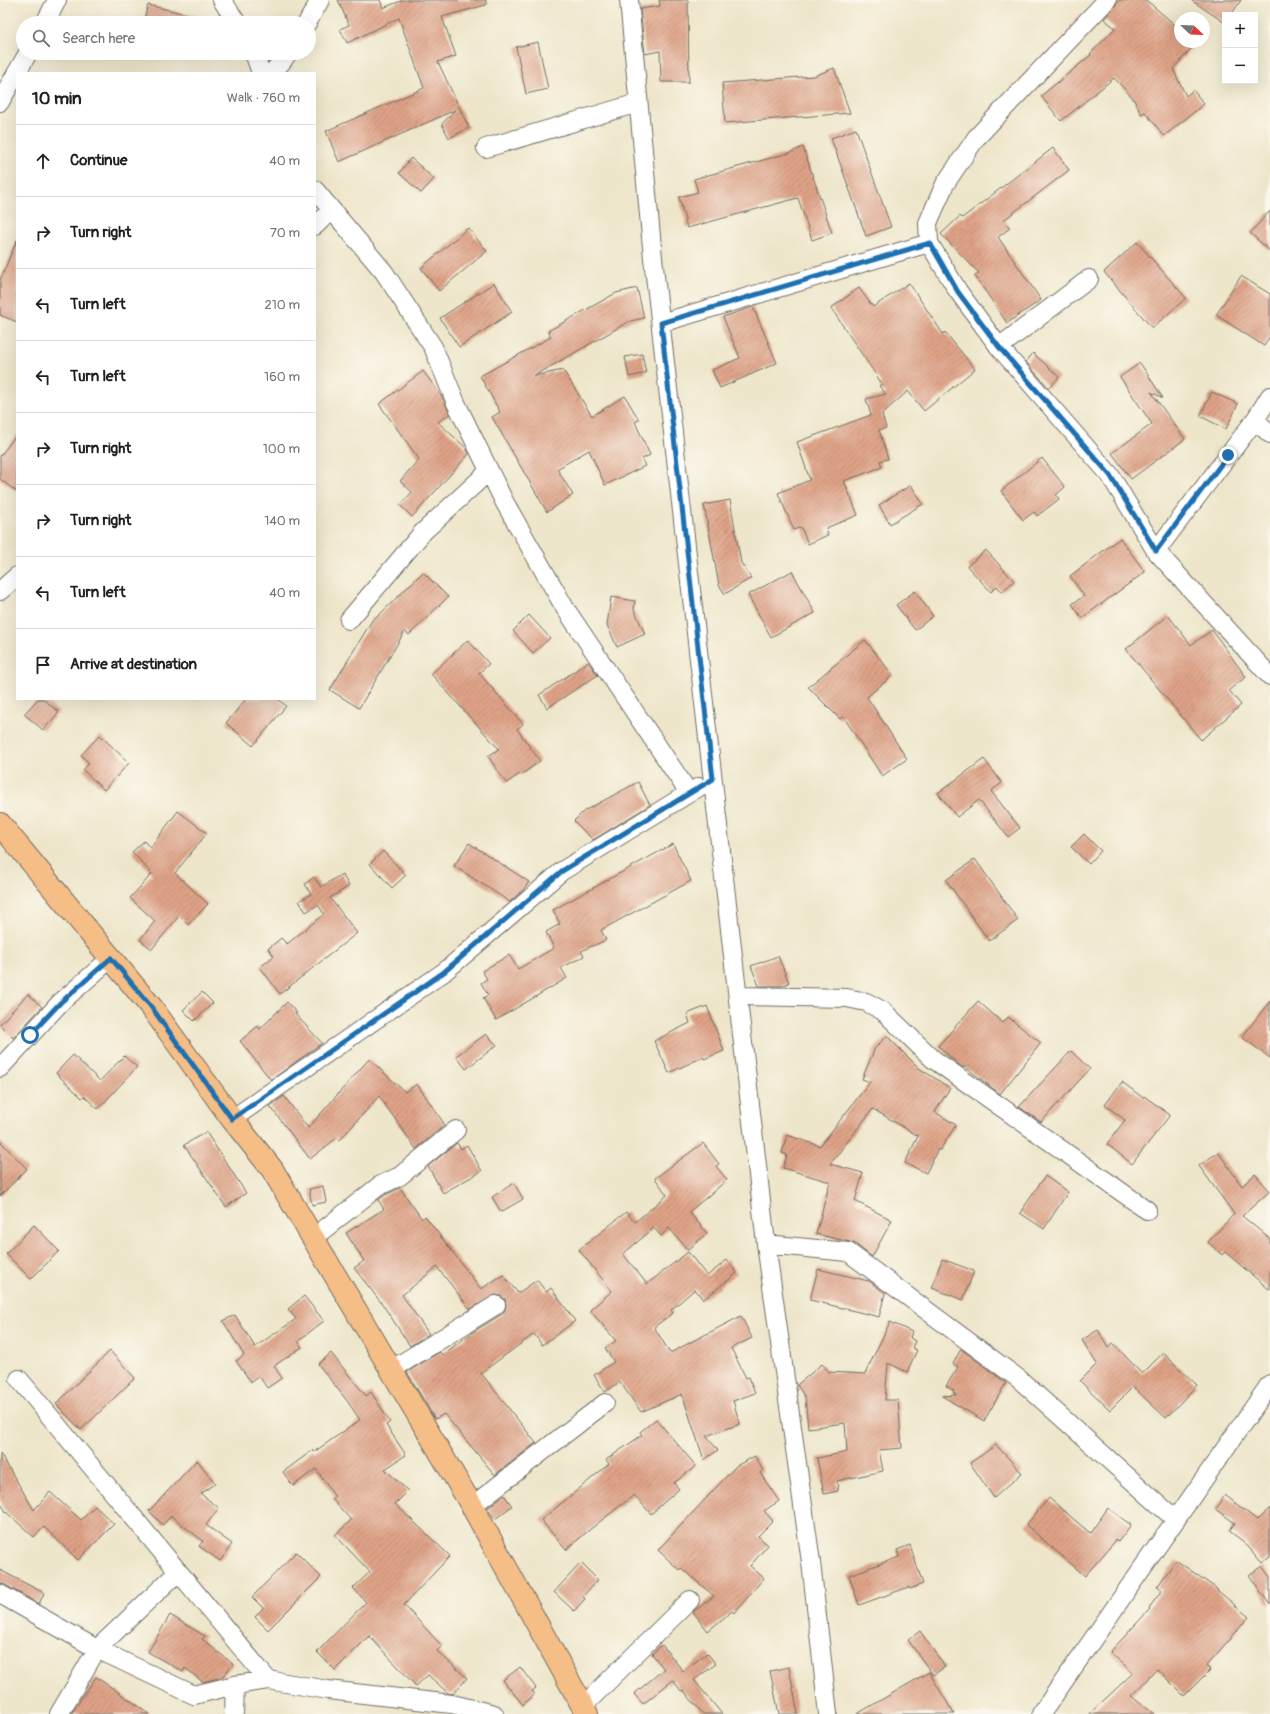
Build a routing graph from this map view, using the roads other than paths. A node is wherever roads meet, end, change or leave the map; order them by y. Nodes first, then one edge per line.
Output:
1 (57, 0) edge
2 (222, 0) edge
3 (320, 0) edge
4 (629, 0) edge
5 (1107, 0) edge
6 (49, 16) edge
7 (232, 16) edge
8 (311, 16) edge
9 (24, 60) edge
10 (256, 60) edge
11 (283, 60) edge
12 (17, 72) edge
13 (261, 72) edge
14 (272, 72) edge
15 (16, 74) edge
16 (0, 102) edge
17 (638, 103) junction
18 (486, 148) dead end
19 (316, 191) edge
20 (331, 210) junction
21 (316, 225) edge
22 (930, 243) junction
23 (1090, 279) dead end
24 (661, 323) junction
25 (999, 347) junction
26 (1270, 396) edge
27 (1255, 420) junction
28 (1270, 434) edge
29 (489, 471) junction
30 (1156, 551) junction
31 (16, 577) edge
32 (0, 591) edge
33 (349, 620) dead end
34 (1270, 676) edge
35 (713, 779) junction
36 (689, 793) junction
37 (0, 824) edge
38 (111, 958) junction
39 (738, 996) junction
40 (0, 1068) edge
41 (232, 1119) junction
42 (456, 1130) dead end
43 (1147, 1210) dead end
44 (313, 1238) junction
45 (766, 1244) junction
46 (496, 1305) dead end
47 (391, 1370) junction
48 (19, 1379) dead end
49 (1270, 1384) edge
50 (605, 1402) dead end
51 (472, 1506) junction
52 (1176, 1520) junction
53 (178, 1572) junction
54 (0, 1594) edge
55 (690, 1600) dead end
56 (97, 1650) junction
57 (268, 1680) junction
58 (235, 1686) junction
59 (585, 1710) edge
60 (59, 1714) edge
61 (234, 1714) edge
62 (494, 1714) edge
63 (828, 1714) edge
64 (1041, 1714) edge

1 - 6 street
2 - 7 street
3 - 8 street
4 - 17 street
5 - 22 street
9 - 12 street
10 - 13 street
11 - 14 street
15 - 16 street
17 - 18 street
17 - 24 street
19 - 20 street
20 - 21 street
20 - 29 street
22 - 24 street
22 - 25 street
23 - 25 street
24 - 35 street
25 - 30 street
26 - 27 street
27 - 28 street
27 - 30 street
29 - 33 street
29 - 36 street
30 - 34 street
31 - 32 street
35 - 36 street
35 - 39 street
36 - 41 street
37 - 38 main road
38 - 40 street
38 - 41 main road
39 - 43 street
39 - 45 street
41 - 44 main road
42 - 44 street
44 - 47 main road
45 - 52 street
45 - 63 street
46 - 47 street
47 - 51 main road
48 - 53 street
49 - 52 street
50 - 51 street
51 - 59 main road
52 - 64 street
53 - 56 street
53 - 57 street
54 - 56 street
55 - 59 street
56 - 58 street
56 - 60 street
57 - 58 street
57 - 62 street
58 - 61 street

